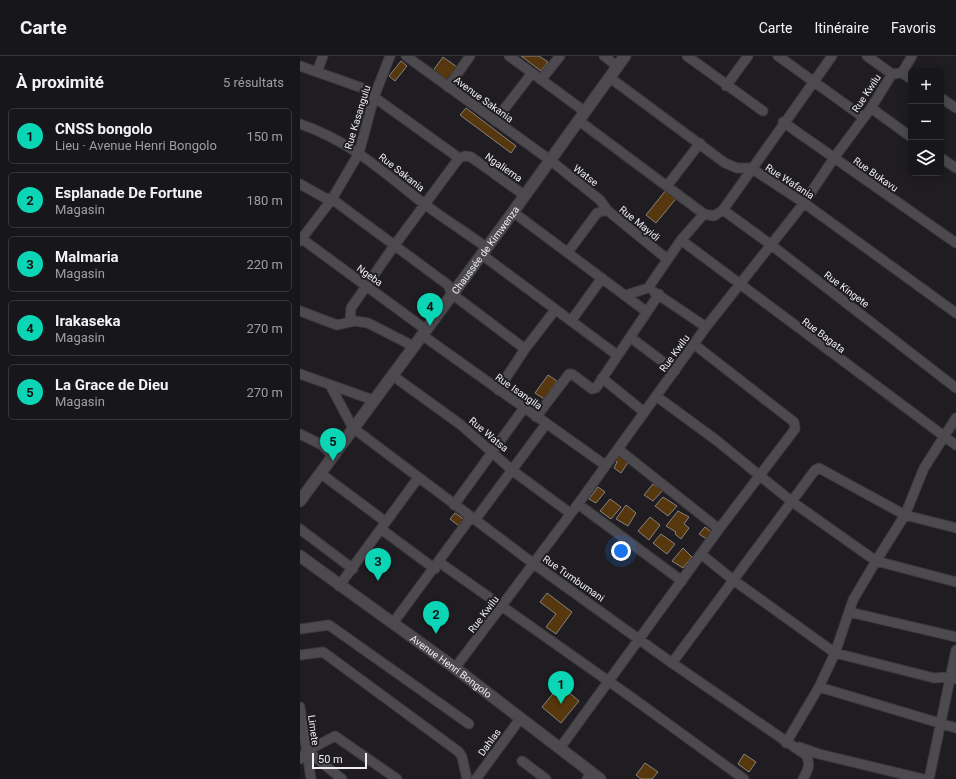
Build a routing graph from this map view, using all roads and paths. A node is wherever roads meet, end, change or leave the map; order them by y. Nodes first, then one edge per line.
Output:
1 (323, 56) edge
2 (390, 56) edge
3 (406, 56) edge
4 (470, 56) edge
5 (509, 56) edge
6 (560, 56) edge
7 (604, 56) edge
8 (625, 56) edge
9 (687, 56) edge
10 (748, 56) edge
11 (778, 56) edge
12 (832, 56) edge
13 (867, 56) edge
14 (912, 56) edge
15 (300, 66) edge
16 (617, 66) junction
17 (317, 72) junction
18 (532, 73) junction
19 (902, 73) junction
20 (892, 74) junction
21 (610, 77) junction
22 (908, 77) edge
23 (541, 80) junction
24 (812, 82) junction
25 (726, 86) junction
26 (448, 87) junction
27 (374, 97) junction
28 (944, 100) edge
29 (871, 108) junction
30 (956, 108) edge
31 (763, 111) dead end
32 (581, 115) junction
33 (863, 117) junction
34 (495, 121) junction
35 (783, 122) junction
36 (300, 124) edge
37 (908, 135) edge
38 (700, 143) junction
39 (359, 153) junction
40 (459, 158) junction
41 (834, 158) junction
42 (550, 160) junction
43 (944, 160) edge
44 (751, 168) junction
45 (956, 168) edge
46 (300, 184) edge
47 (667, 186) junction
48 (524, 195) junction
49 (332, 199) junction
50 (804, 203) junction
51 (425, 204) junction
52 (607, 210) junction
53 (723, 210) junction
54 (512, 212) junction
55 (704, 214) junction
56 (301, 240) edge
57 (681, 240) junction
58 (956, 243) edge
59 (770, 244) junction
60 (394, 246) junction
61 (484, 250) junction
62 (568, 252) junction
63 (667, 259) junction
64 (602, 278) junction
65 (738, 284) junction
66 (366, 286) junction
67 (648, 288) junction
68 (452, 294) junction
69 (659, 294) junction
70 (626, 295) junction
71 (300, 310) edge
72 (555, 310) junction
73 (647, 312) junction
74 (956, 313) edge
75 (350, 321) junction
76 (571, 321) junction
77 (706, 327) junction
78 (423, 332) junction
79 (630, 337) junction
80 (695, 345) junction
81 (413, 346) junction
82 (525, 349) junction
83 (617, 355) junction
84 (675, 371) junction
85 (300, 374) edge
86 (392, 375) junction
87 (602, 378) junction
88 (330, 385) junction
89 (956, 388) edge
90 (498, 390) junction
91 (656, 396) junction
92 (373, 400) junction
93 (524, 408) junction
94 (644, 412) junction
95 (536, 417) junction
96 (956, 418) edge
97 (546, 424) junction
98 (353, 428) junction
99 (300, 434) edge
100 (944, 437) junction
101 (956, 445) edge
102 (618, 449) junction
103 (493, 452) junction
104 (333, 456) junction
105 (605, 465) junction
106 (514, 471) junction
107 (320, 473) junction
108 (760, 476) junction
109 (418, 478) junction
110 (301, 498) edge
111 (791, 501) junction
112 (578, 504) junction
113 (454, 505) junction
114 (570, 513) junction
115 (905, 515) junction
116 (473, 519) junction
117 (384, 525) junction
118 (956, 528) edge
119 (300, 529) edge
120 (719, 529) junction
121 (701, 554) junction
122 (300, 556) edge
123 (876, 561) junction
124 (534, 564) junction
125 (437, 565) junction
126 (352, 569) junction
127 (732, 579) junction
128 (682, 581) junction
129 (956, 582) edge
130 (339, 586) junction
131 (502, 607) junction
132 (849, 612) junction
133 (393, 623) junction
134 (300, 629) edge
135 (956, 637) edge
136 (641, 638) junction
137 (956, 650) edge
138 (835, 653) junction
139 (300, 655) edge
140 (672, 663) junction
141 (455, 668) junction
142 (953, 678) edge
143 (608, 681) junction
144 (819, 688) junction
145 (300, 708) edge
146 (520, 719) junction
147 (469, 724) dead end
148 (941, 724) junction
149 (956, 728) edge
150 (786, 742) junction
151 (560, 748) junction
152 (303, 749) edge
153 (300, 759) edge
154 (522, 761) dead end
155 (593, 777) edge
156 (311, 779) edge
157 (342, 779) edge
158 (397, 779) edge
159 (467, 779) edge
160 (476, 779) edge
161 (546, 779) edge
162 (744, 779) edge
163 (803, 779) edge
164 (923, 779) edge
165 (929, 779) edge

1 - 17 street
2 - 27 street, Rue Kasangulu
3 - 26 street, Avenue Sakania
4 - 26 street
5 - 18 street
6 - 23 street
7 - 16 street
8 - 16 street, Chaussée de Kimwenza
9 - 25 street
10 - 25 street
11 - 24 street
12 - 24 street
13 - 20 street
14 - 19 street
15 - 17 street
16 - 21 street, Chaussée de Kimwenza
17 - 27 street
18 - 23 street
18 - 34 street
19 - 20 street, Rue Kwilu
19 - 22 street
20 - 29 street, Rue Kwilu
21 - 32 street, Chaussée de Kimwenza
21 - 38 street, Rue Wafania
23 - 32 street
24 - 33 street
24 - 35 street
25 - 31 street
26 - 34 street, Avenue Sakania
27 - 39 street, Rue Kasangulu
27 - 40 street
28 - 30 street
29 - 33 street, Rue Kwilu
29 - 37 street
32 - 42 street, Chaussée de Kimwenza
32 - 47 street
33 - 41 street, Rue Kwilu
34 - 42 street, Avenue Sakania
35 - 41 street, Rue Bukavu
35 - 44 street
36 - 39 street, Rue Sakania
38 - 44 street, Rue Wafania
38 - 47 street
39 - 49 street, Rue Kasangulu
39 - 51 street, Rue Sakania
40 - 48 street, Ngaliema
40 - 51 street
41 - 50 street, Rue Kwilu
41 - 58 street, Rue Bukavu
42 - 48 street, Chaussée de Kimwenza
42 - 52 street, Watse
43 - 45 street
44 - 50 street, Rue Wafania
44 - 53 street
46 - 49 street
47 - 55 street
48 - 54 street, Chaussée de Kimwenza
49 - 56 street, Rue Kasangulu
49 - 60 street
50 - 59 street, Rue Kwilu
50 - 74 street, Rue Wafania
51 - 60 street
51 - 61 street, Rue Sakania
52 - 62 street, Rue Mayidi
52 - 63 street, Rue Mayidi
53 - 55 street
53 - 59 street, Rue Kingete
54 - 61 street, Chaussée de Kimwenza
54 - 62 street
55 - 57 street
56 - 66 street, Ngeba
57 - 63 street
57 - 65 street, Rue Bagata
59 - 65 street, Rue Kwilu
59 - 89 street, Rue Kingete
60 - 66 street
60 - 68 street
61 - 68 street, Chaussée de Kimwenza
61 - 72 street, Rue Sakania
62 - 64 street
63 - 67 street
64 - 70 street
64 - 76 street
65 - 77 street, Rue Kwilu
65 - 100 street, Rue Bagata
66 - 75 street
66 - 78 street, Ngeba
67 - 69 street
67 - 70 street
68 - 78 street, Chaussée de Kimwenza
68 - 82 street
69 - 73 street
69 - 77 street
70 - 73 street
71 - 75 street
72 - 76 street, Rue Sakania
72 - 82 street
73 - 79 street
75 - 81 street
76 - 83 street, Rue Sakania
77 - 80 street, Rue Kwilu
78 - 81 street, Chaussée de Kimwenza
78 - 90 street, Rue Isangila
79 - 83 street
79 - 84 street
80 - 84 street, Rue Kwilu
80 - 108 street
81 - 86 street, Chaussée de Kimwenza
82 - 90 street
83 - 87 street
84 - 91 street, Rue Kwilu
85 - 88 street
86 - 92 street, Chaussée de Kimwenza
86 - 103 street, Rue Watsa
87 - 94 street
87 - 95 street
88 - 92 street
88 - 98 street
90 - 93 street, Rue Isangila
91 - 94 street, Rue Kwilu
91 - 108 street
92 - 98 street, Chaussée de Kimwenza
93 - 95 street, Rue Isangila
93 - 103 street
94 - 102 street, Rue Kwilu
95 - 97 street, Rue Isangila
96 - 100 street
97 - 105 street, Rue Isangila
97 - 106 street
98 - 104 street, Chaussée de Kimwenza
98 - 109 street, Rue Tumbumani
99 - 104 street
100 - 101 street, Rue Bagata
100 - 115 street
102 - 105 street, Rue Kwilu
102 - 120 street
103 - 106 street, Rue Watsa
103 - 113 street
104 - 107 street, Chaussée de Kimwenza
105 - 112 street, Rue Kwilu
106 - 114 street, Rue Watsa
106 - 116 street
107 - 110 street, Chaussée de Kimwenza
107 - 117 street
108 - 111 street
108 - 120 street
109 - 113 street, Rue Tumbumani
109 - 117 street
111 - 115 street
111 - 123 street
111 - 127 street
112 - 114 street, Rue Kwilu
112 - 128 street
113 - 116 street, Rue Tumbumani
114 - 124 street, Rue Kwilu
115 - 118 street
115 - 123 street
116 - 124 street, Rue Tumbumani
116 - 125 street
117 - 125 street
117 - 126 street
119 - 126 street
120 - 121 street
121 - 127 street
121 - 128 street
122 - 130 street, Avenue Henri Bongolo
123 - 129 street
123 - 132 street
124 - 131 street, Rue Kwilu
124 - 136 street, Rue Tumbumani
125 - 131 street
125 - 133 street
126 - 130 street
127 - 138 street
127 - 140 street
128 - 136 street
130 - 133 street, Avenue Henri Bongolo
131 - 141 street, Rue Kwilu
131 - 143 street
132 - 135 street
132 - 138 street
133 - 141 street, Avenue Henri Bongolo
134 - 147 street
136 - 140 street, Rue Tumbumani
136 - 143 street
137 - 142 street
138 - 142 street
138 - 144 street
139 - 159 street
140 - 150 street, Rue Tumbumani
141 - 146 street, Avenue Henri Bongolo
142 - 148 street
143 - 151 street
143 - 162 street
144 - 148 street
144 - 150 street
145 - 152 street, Limete
146 - 151 street, Avenue Henri Bongolo
146 - 160 street, Dahlas
148 - 149 street
148 - 165 street
150 - 163 street
150 - 164 street
151 - 155 street, Avenue Henri Bongolo
152 - 153 street
152 - 156 street, Limete
152 - 157 street
152 - 158 street
154 - 161 street

